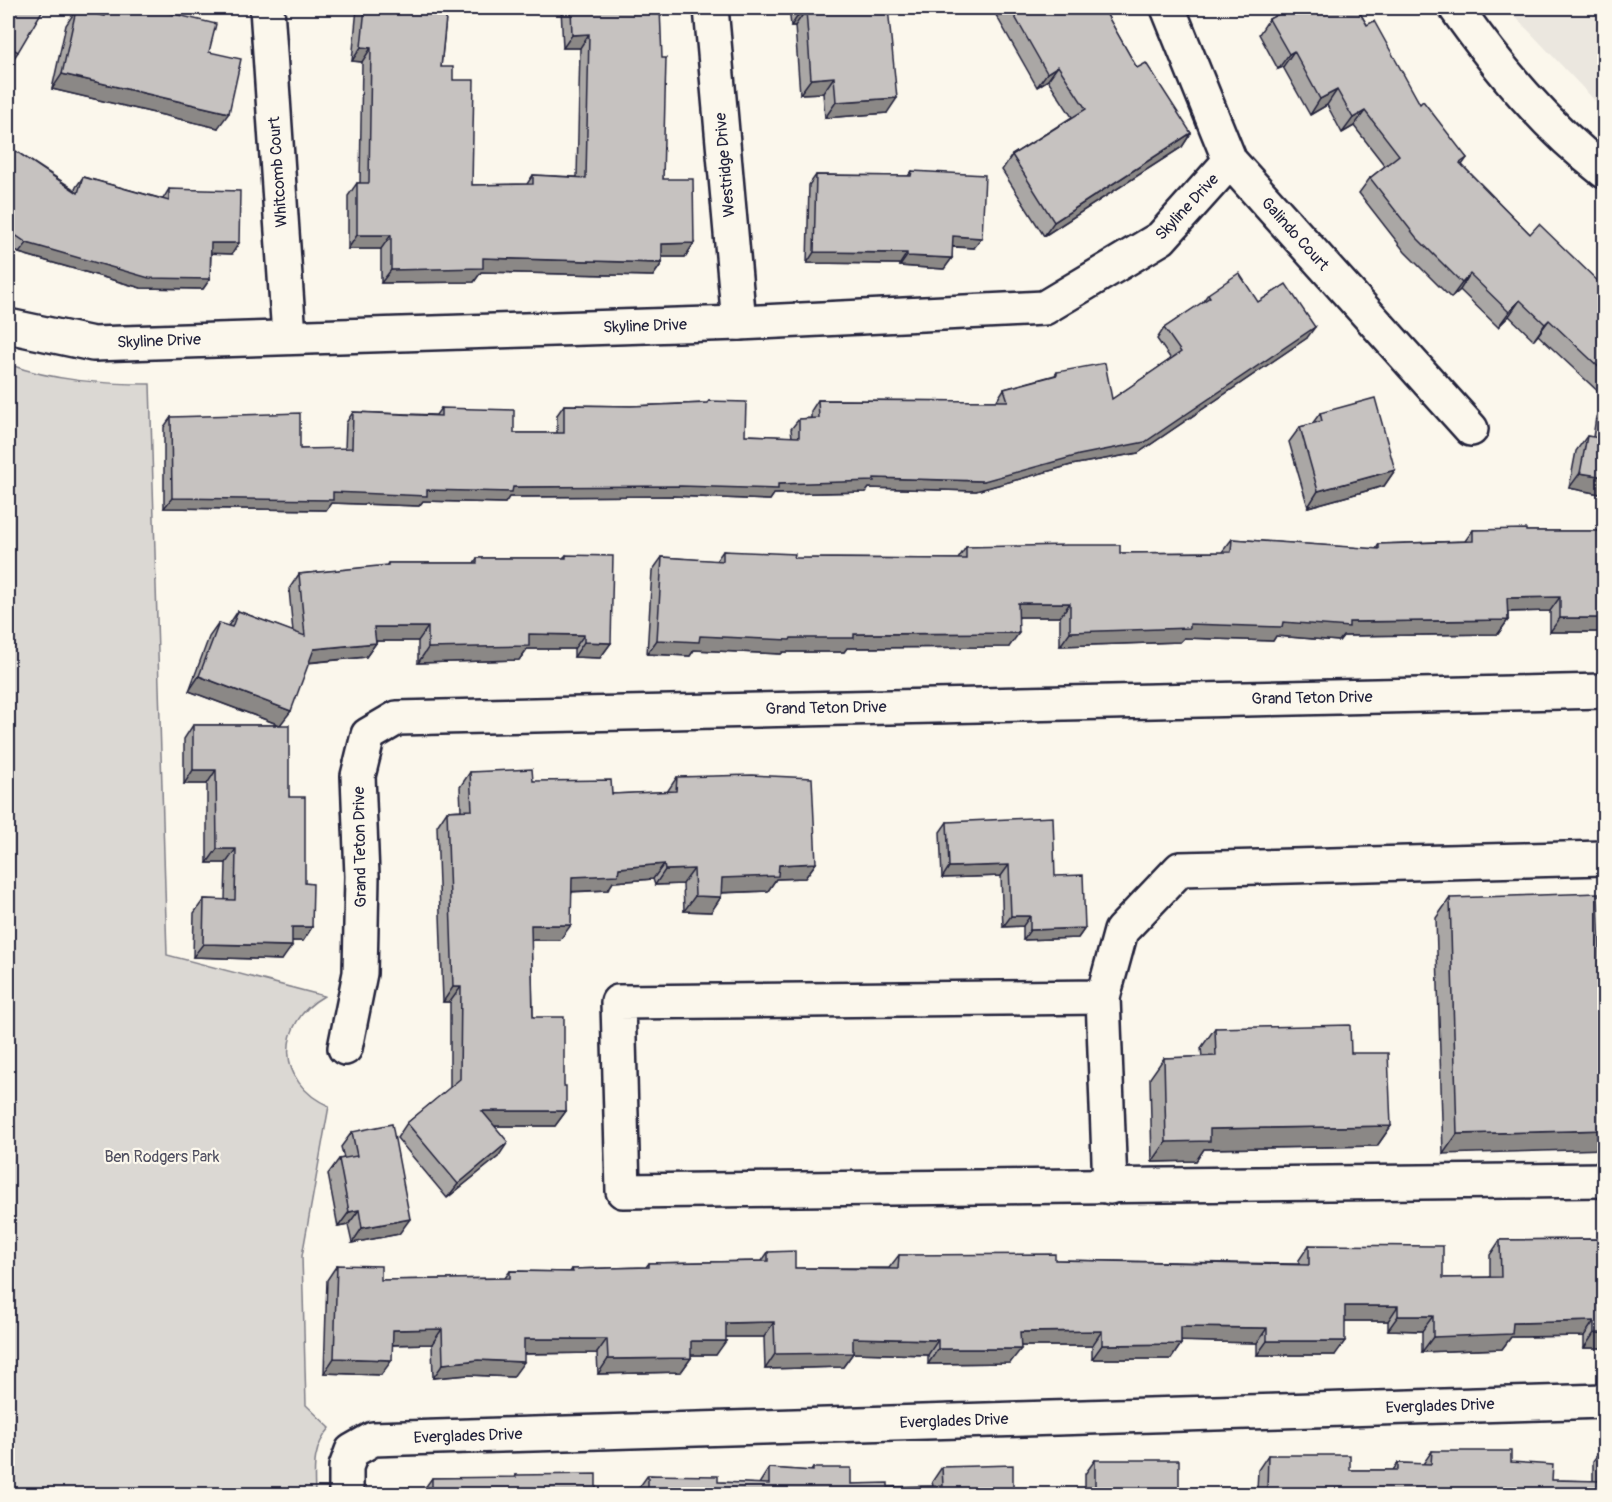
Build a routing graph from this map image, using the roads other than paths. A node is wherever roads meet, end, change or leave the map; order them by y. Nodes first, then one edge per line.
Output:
1 (267, 8) edge
2 (711, 8) edge
3 (1168, 8) edge
4 (1456, 8) edge
5 (1230, 161) junction
6 (1605, 171) edge
7 (739, 323) junction
8 (8, 326) edge
9 (289, 336) junction
10 (1471, 429) dead end
11 (1605, 691) edge
12 (1605, 858) edge
13 (1103, 997) junction
14 (345, 1048) dead end
15 (1605, 1180) edge
16 (1110, 1187) junction
17 (1605, 1401) edge
18 (346, 1494) edge

1 - 9 street, Whitcomb Court
2 - 7 street, Westridge Drive
3 - 5 street, Galindo Court
4 - 6 street
5 - 7 street, Skyline Drive
5 - 10 street, Galindo Court
7 - 9 street, Skyline Drive
8 - 9 street, Skyline Drive
11 - 14 street, Grand Teton Drive
12 - 13 street
13 - 16 street
13 - 16 street
15 - 16 street
17 - 18 street, Everglades Drive

